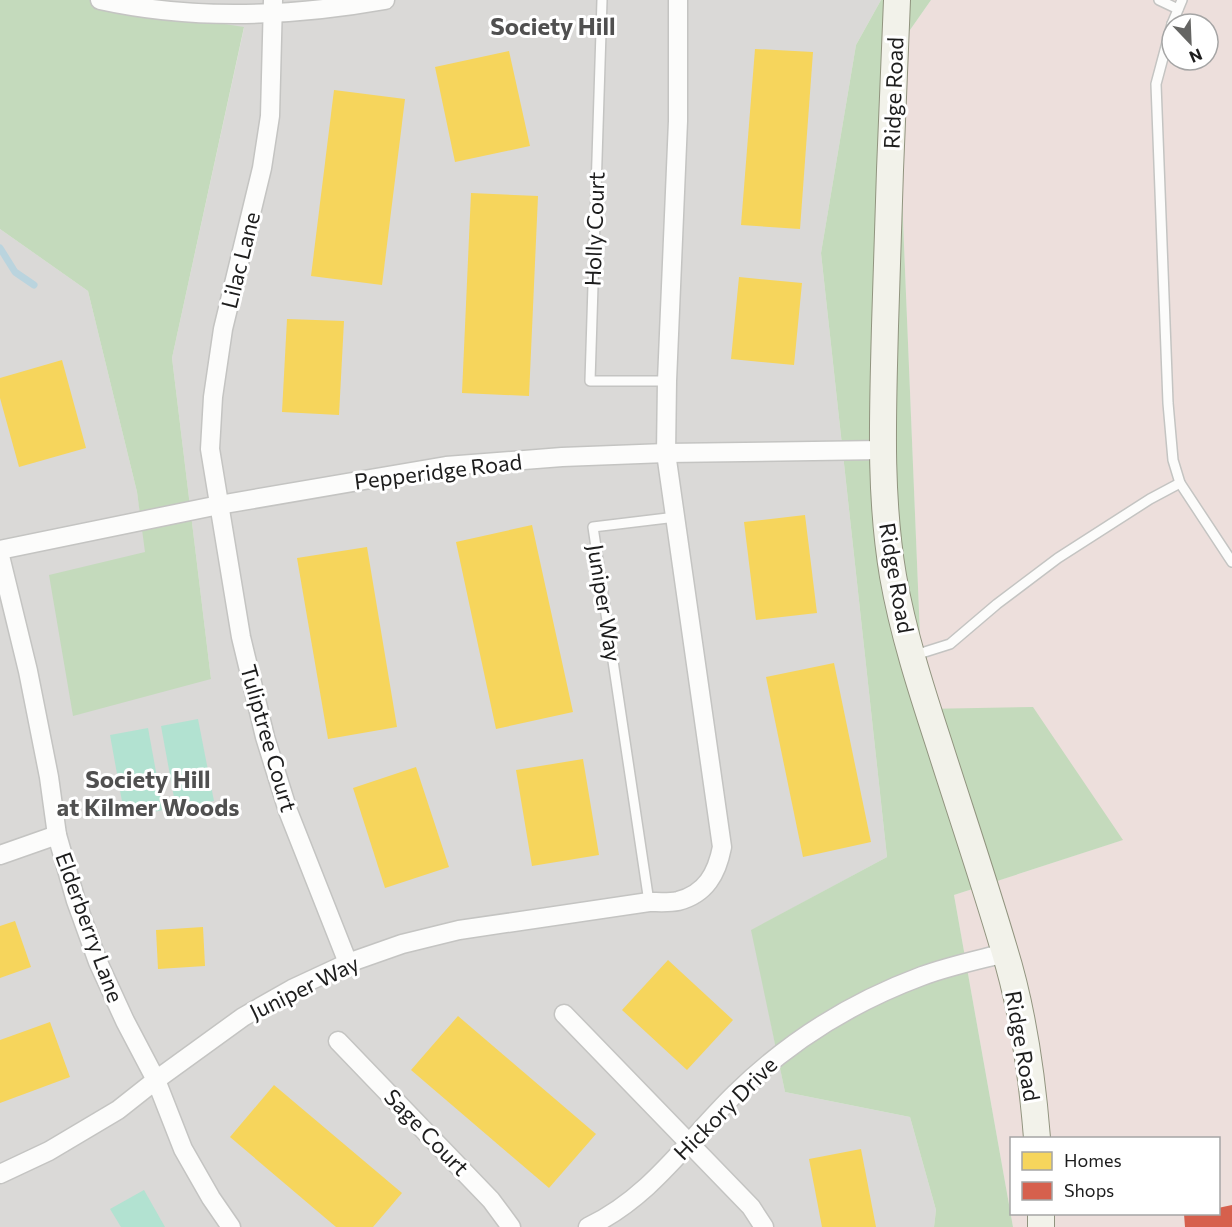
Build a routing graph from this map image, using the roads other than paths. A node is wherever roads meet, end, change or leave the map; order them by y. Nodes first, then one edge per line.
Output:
1 (100, 0) edge
2 (385, 0) edge
3 (602, 0) edge
4 (678, 0) edge
5 (897, 0) edge
6 (1160, 0) edge
7 (1180, 5) edge
8 (273, 7) edge
9 (1160, 69) edge
10 (667, 381) junction
11 (882, 450) junction
12 (666, 453) junction
13 (1180, 483) junction
14 (219, 505) junction
15 (676, 517) junction
16 (0, 550) edge
17 (0, 556) edge
18 (1232, 561) edge
19 (912, 656) junction
20 (57, 835) junction
21 (0, 855) edge
22 (649, 902) junction
23 (1005, 953) junction
24 (348, 963) junction
25 (564, 1014) dead end
26 (338, 1041) dead end
27 (156, 1080) junction
28 (1037, 1137) edge
29 (690, 1144) junction
30 (0, 1174) edge
31 (231, 1227) edge
32 (511, 1227) edge
33 (588, 1227) edge
34 (764, 1227) edge

1 - 8 street
2 - 8 street
3 - 10 lane, Holly Court
4 - 10 street
5 - 11 street, Ridge Road
6 - 7 lane
8 - 14 street, Lilac Lane
9 - 13 lane
10 - 12 street
11 - 12 street, Pepperidge Road
11 - 19 street, Ridge Road
12 - 14 street, Pepperidge Road
12 - 15 street, Juniper Way
13 - 18 lane
13 - 19 lane
14 - 16 street, Pepperidge Road
14 - 24 street, Tuliptree Court
15 - 22 street, Juniper Way
15 - 22 lane, Juniper Way
17 - 20 street, Elderberry Lane
19 - 23 street, Ridge Road
20 - 21 street
20 - 27 street, Elderberry Lane
22 - 24 street, Juniper Way
23 - 28 street, Ridge Road
23 - 29 street, Hickory Drive
24 - 27 street, Juniper Way
25 - 29 street
26 - 32 street, Sage Court
27 - 30 street, Juniper Way
27 - 31 street, Elderberry Lane
29 - 33 street, Hickory Drive
29 - 34 street

